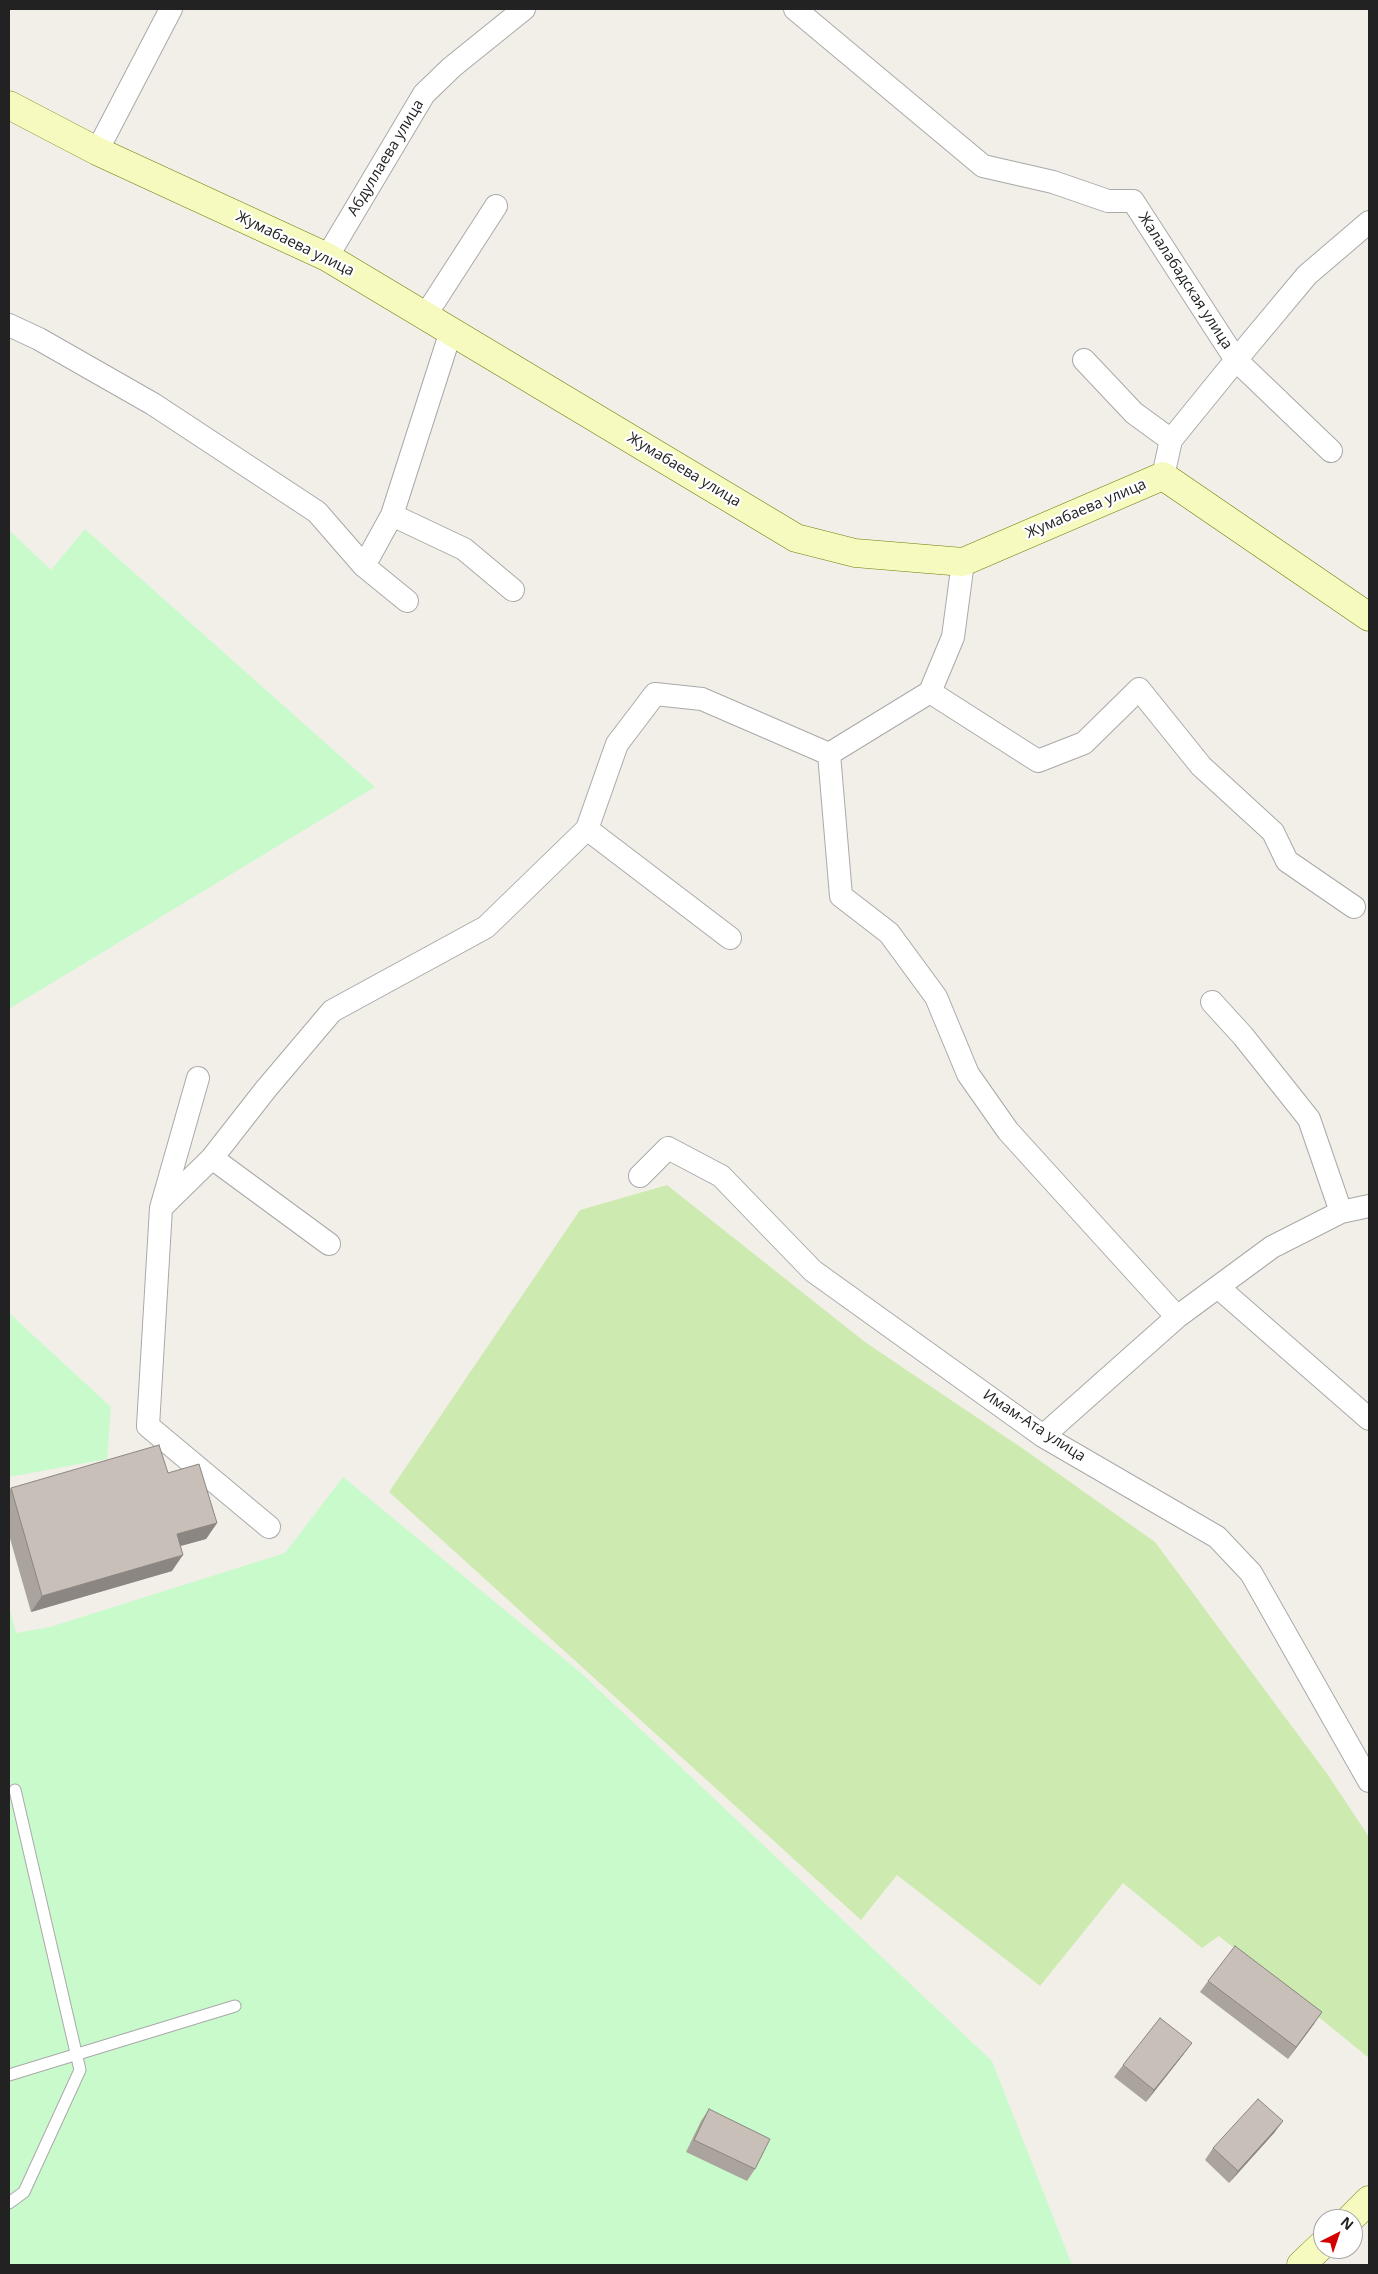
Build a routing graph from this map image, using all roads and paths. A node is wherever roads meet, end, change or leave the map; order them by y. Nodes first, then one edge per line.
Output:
1 (171, 9) edge
2 (524, 9) edge
3 (795, 9) edge
4 (9, 105) edge
5 (97, 151) junction
6 (496, 206) dead end
7 (1369, 222) edge
8 (327, 257) junction
9 (425, 316) junction
10 (9, 325) edge
11 (451, 331) junction
12 (1084, 360) dead end
13 (1236, 360) junction
14 (1172, 440) junction
15 (1331, 451) dead end
16 (1163, 476) junction
17 (392, 515) junction
18 (963, 562) junction
19 (364, 566) junction
20 (513, 590) dead end
21 (407, 601) dead end
22 (1369, 617) edge
23 (930, 692) junction
24 (829, 754) junction
25 (587, 829) junction
26 (1354, 907) dead end
27 (730, 938) dead end
28 (1212, 1002) dead end
29 (198, 1078) dead end
30 (212, 1158) junction
31 (640, 1176) dead end
32 (1369, 1206) edge
33 (161, 1208) junction
34 (1341, 1212) junction
35 (329, 1244) dead end
36 (1220, 1288) junction
37 (1177, 1317) junction
38 (1369, 1419) edge
39 (1043, 1436) junction
40 (269, 1527) dead end
41 (1369, 1781) edge
42 (15, 1790) dead end
43 (235, 2006) dead end
44 (76, 2054) junction
45 (9, 2074) edge
46 (1369, 2200) edge
47 (9, 2203) edge
48 (1360, 2209) edge
49 (1313, 2254) edge
50 (1301, 2265) edge

1 - 5 street
2 - 8 street, Абдуллаева улица
3 - 13 street, Жалалабадская улица
4 - 5 street, Жумабаева улица
5 - 8 street, Жумабаева улица
6 - 9 street
7 - 13 street
8 - 9 street, Жумабаева улица
9 - 11 street, Жумабаева улица
10 - 19 street
11 - 17 street
11 - 18 street, Жумабаева улица
12 - 14 street
13 - 14 street
13 - 15 street, Жалалабадская улица
14 - 16 street
16 - 18 street, Жумабаева улица
16 - 22 street, Жумабаева улица
17 - 19 street
17 - 20 street
18 - 23 street
19 - 21 street
23 - 24 street
23 - 26 street
24 - 25 street
24 - 37 street
25 - 27 street
25 - 30 street
28 - 34 street
29 - 33 street
30 - 33 street
30 - 35 street
31 - 39 street, Имам-Ата улица
32 - 34 street
33 - 40 street
34 - 36 street
36 - 37 street
36 - 38 street
37 - 39 street
39 - 41 street, Имам-Ата улица
42 - 44 lane
43 - 44 lane
44 - 45 lane
44 - 47 lane
46 - 48 street
49 - 50 street

